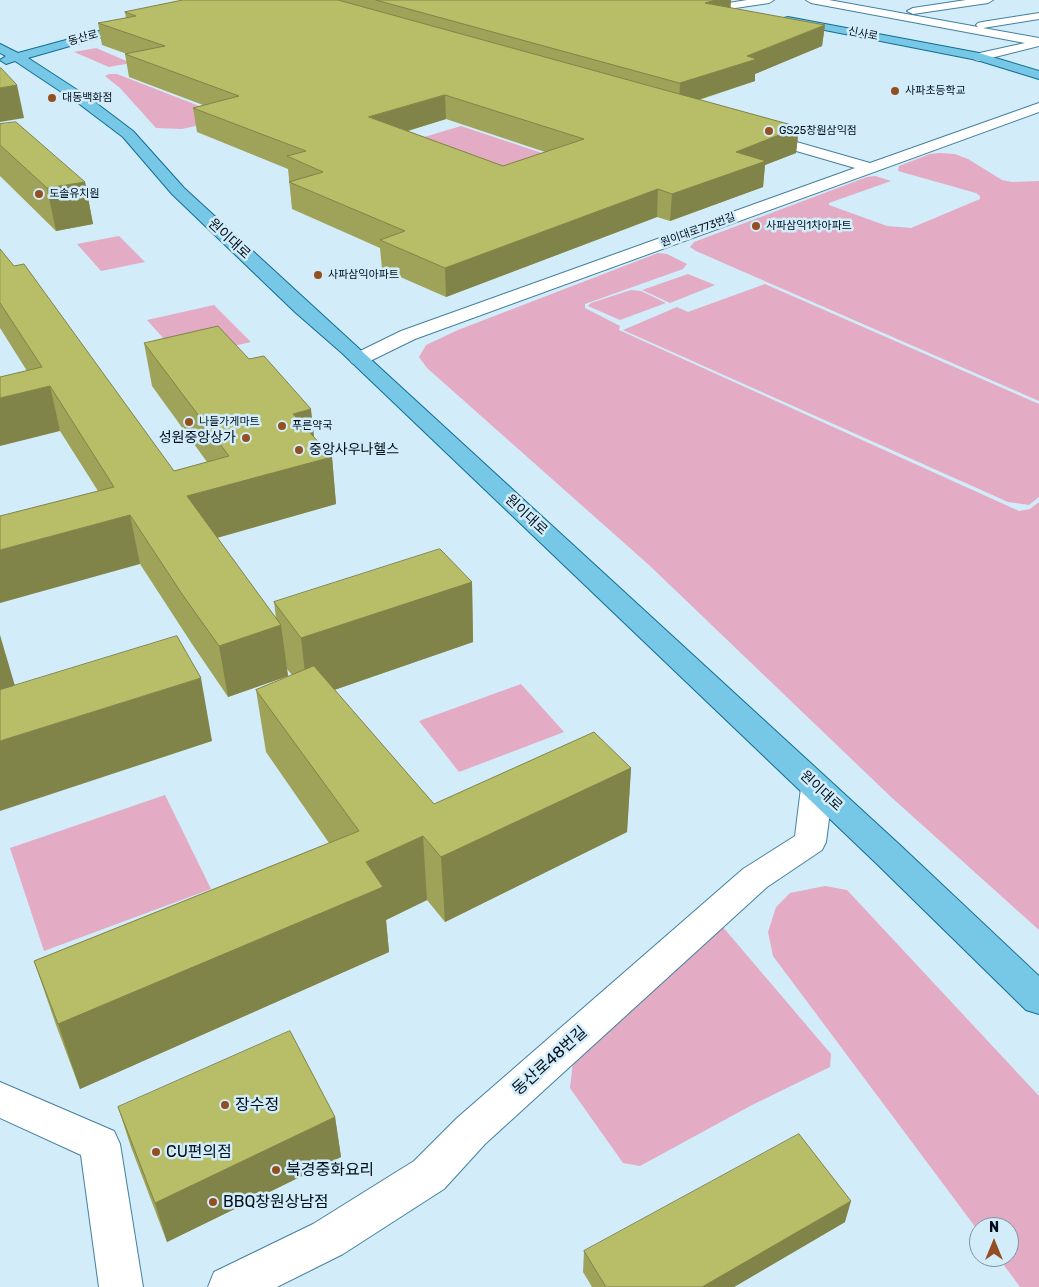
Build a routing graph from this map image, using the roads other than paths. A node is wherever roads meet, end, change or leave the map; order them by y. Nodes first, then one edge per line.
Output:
1 (769, 0) edge
2 (837, 0) edge
3 (988, 0) edge
4 (817, 1) edge
5 (717, 6) joint
6 (760, 14) edge
7 (890, 14) junction
8 (1039, 16) edge
9 (779, 18) edge
10 (144, 21) edge
11 (966, 28) junction
12 (1039, 43) edge
13 (6, 55) edge
14 (979, 57) junction
15 (1039, 76) edge
16 (1039, 107) edge
17 (745, 132) edge
18 (871, 168) junction
19 (359, 358) junction
20 (818, 788) junction
21 (1039, 999) edge
22 (0, 1099) edge
23 (121, 1287) edge
24 (230, 1287) edge

1 - 5 street
2 - 4 street
3 - 7 street
4 - 7 street
5 - 6 main road
7 - 11 street
8 - 11 street
9 - 14 main road, 신사로
10 - 13 main road, 동산로
11 - 12 street
12 - 14 street
13 - 19 main road, 원이대로
14 - 15 main road, 신사로
16 - 18 street, 원이대로773번길
17 - 18 street
18 - 19 street, 원이대로773번길
19 - 20 main road, 원이대로
20 - 21 main road, 원이대로
20 - 24 street, 동산로48번길
22 - 23 street

